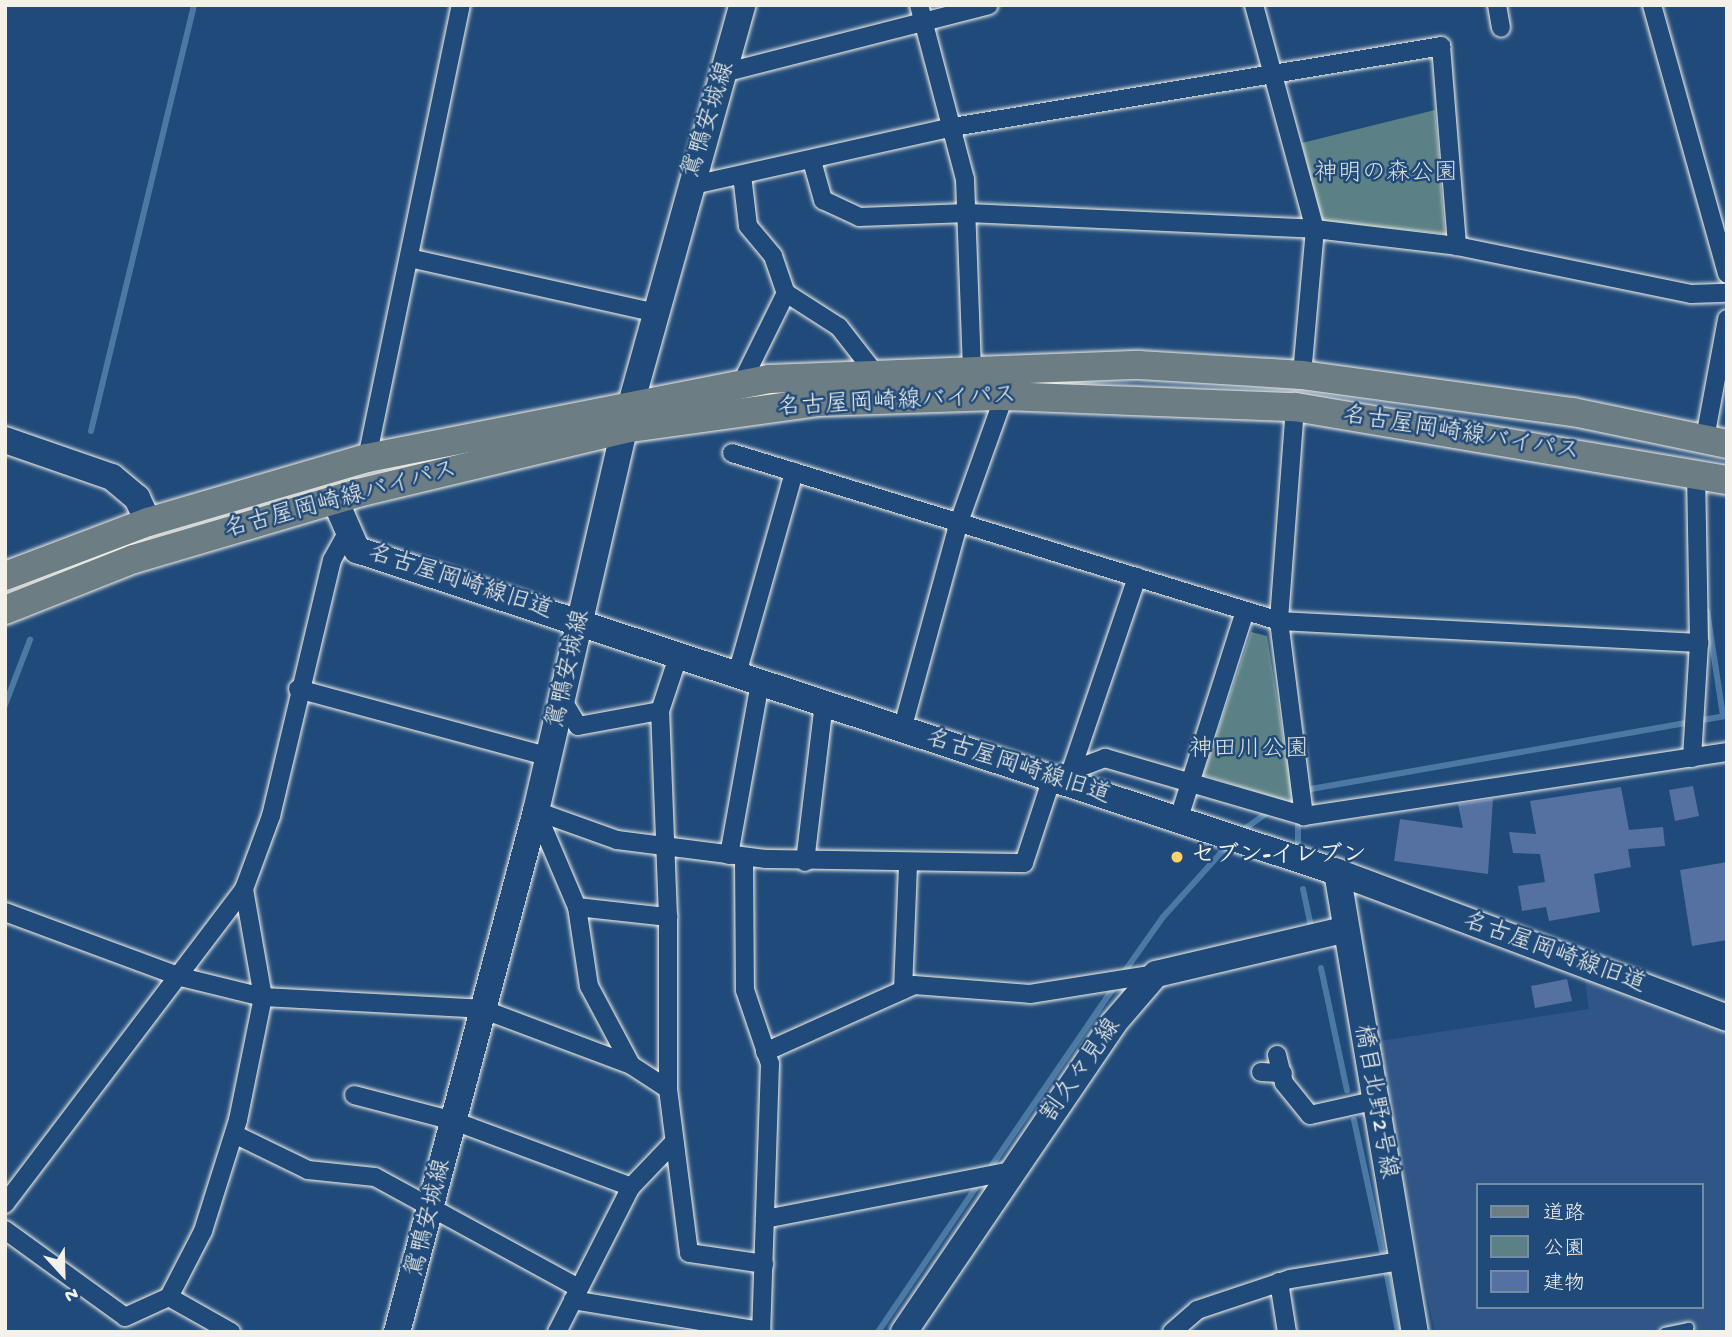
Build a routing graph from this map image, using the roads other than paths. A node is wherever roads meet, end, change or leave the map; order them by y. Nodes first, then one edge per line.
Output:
1 (461, 5) edge
2 (742, 5) edge
3 (919, 5) edge
4 (989, 5) edge
5 (1254, 5) edge
6 (1497, 5) edge
7 (1652, 5) edge
8 (925, 26) junction
9 (1501, 28) dead end
10 (727, 72) junction
11 (1276, 77) junction
12 (953, 127) junction
13 (812, 161) junction
14 (742, 175) junction
15 (689, 186) junction
16 (968, 213) junction
17 (1315, 229) junction
18 (1457, 246) junction
19 (409, 258) junction
20 (1727, 274) edge
21 (786, 293) junction
22 (1727, 293) edge
23 (657, 313) junction
24 (1727, 319) edge
25 (972, 368) junction
26 (874, 373) junction
27 (1301, 375) junction
28 (741, 384) junction
29 (1004, 396) junction
30 (635, 401) junction
31 (1295, 407) junction
32 (624, 429) junction
33 (5, 440) edge
34 (1716, 441) edge
35 (732, 453) dead end
36 (368, 458) junction
37 (794, 472) junction
38 (1696, 473) junction
39 (1727, 480) edge
40 (335, 500) junction
41 (148, 522) junction
42 (959, 522) junction
43 (347, 533) junction
44 (5, 576) edge
45 (1137, 577) junction
46 (5, 610) edge
47 (1245, 611) junction
48 (1279, 621) junction
49 (581, 623) junction
50 (1699, 643) junction
51 (679, 654) junction
52 (748, 678) junction
53 (298, 689) junction
54 (563, 701) junction
55 (824, 702) junction
56 (660, 711) junction
57 (902, 730) junction
58 (1727, 752) edge
59 (550, 757) junction
60 (1692, 758) junction
61 (1061, 774) junction
62 (1191, 780) junction
63 (537, 811) junction
64 (1304, 816) junction
65 (1178, 821) junction
66 (665, 847) junction
67 (736, 856) junction
68 (804, 862) junction
69 (908, 863) junction
70 (1337, 872) junction
71 (244, 889) junction
72 (577, 906) junction
73 (5, 912) edge
74 (668, 917) junction
75 (1344, 930) junction
76 (1156, 974) junction
77 (181, 976) junction
78 (903, 990) junction
79 (263, 997) junction
80 (482, 1009) junction
81 (1727, 1018) edge
82 (765, 1052) junction
83 (1277, 1055) dead end
84 (631, 1065) junction
85 (1261, 1072) dead end
86 (1283, 1073) junction
87 (668, 1089) junction
88 (354, 1095) dead end
89 (1377, 1100) junction
90 (454, 1121) junction
91 (234, 1134) junction
92 (674, 1142) junction
93 (1012, 1171) junction
94 (631, 1187) junction
95 (5, 1204) edge
96 (432, 1211) junction
97 (765, 1219) junction
98 (5, 1230) edge
99 (1400, 1261) junction
100 (764, 1264) junction
101 (1279, 1282) junction
102 (576, 1294) junction
103 (169, 1297) junction
104 (761, 1331) edge
105 (231, 1332) edge
106 (397, 1332) edge
107 (557, 1332) edge
108 (904, 1332) edge
109 (1172, 1332) edge
110 (1287, 1332) edge
111 (1415, 1332) edge
112 (1664, 1332) edge
113 (1689, 1332) edge

1 - 19 street
2 - 10 street, 鴛鴨安城線
3 - 8 street
4 - 8 street
5 - 11 street
6 - 9 street
7 - 20 street
8 - 10 street
8 - 12 street
10 - 15 street, 鴛鴨安城線
11 - 12 street
11 - 17 street
11 - 18 street
12 - 13 street
12 - 16 street
13 - 14 street
13 - 16 street
14 - 15 street
14 - 21 street
15 - 23 street, 鴛鴨安城線
16 - 17 street
16 - 25 street
17 - 18 street
17 - 27 street
18 - 22 street
19 - 23 street
19 - 36 street
21 - 26 street
21 - 28 street
23 - 30 street, 鴛鴨安城線
24 - 34 street
25 - 26 main road, 名古屋岡崎線バイパス
25 - 27 main road, 名古屋岡崎線バイパス
26 - 28 main road, 名古屋岡崎線バイパス
27 - 34 main road, 名古屋岡崎線バイパス
28 - 30 main road, 名古屋岡崎線バイパス
29 - 31 main road, 名古屋岡崎線バイパス
29 - 32 main road, 名古屋岡崎線バイパス
29 - 42 street
30 - 32 street, 鴛鴨安城線
30 - 36 main road, 名古屋岡崎線バイパス
31 - 38 main road, 名古屋岡崎線バイパス
31 - 48 street
32 - 40 main road, 名古屋岡崎線バイパス
32 - 49 street, 鴛鴨安城線
33 - 41 street
35 - 37 street
36 - 41 main road, 名古屋岡崎線バイパス
37 - 42 street
37 - 52 street
38 - 39 main road, 名古屋岡崎線バイパス
38 - 50 street
40 - 43 street, 名古屋岡崎線旧道
40 - 46 main road, 名古屋岡崎線バイパス
41 - 44 main road, 名古屋岡崎線バイパス
42 - 45 street
42 - 57 street
43 - 49 street, 名古屋岡崎線旧道
43 - 53 street
45 - 47 street
45 - 61 street
47 - 48 street
47 - 62 street
48 - 50 street
48 - 64 street
49 - 51 street, 名古屋岡崎線旧道
49 - 54 street, 鴛鴨安城線
50 - 60 street
51 - 52 street, 名古屋岡崎線旧道
51 - 56 street
52 - 55 street, 名古屋岡崎線旧道
52 - 67 street
53 - 59 street
53 - 71 street
54 - 56 street
54 - 59 street, 鴛鴨安城線
55 - 57 street, 名古屋岡崎線旧道
55 - 68 street
56 - 66 street
57 - 61 street, 名古屋岡崎線旧道
58 - 60 street
59 - 63 street, 鴛鴨安城線
60 - 64 street
61 - 62 street
61 - 65 street, 名古屋岡崎線旧道
61 - 69 street
62 - 64 street
62 - 65 street
63 - 66 street
63 - 72 street
63 - 80 street, 鴛鴨安城線
65 - 70 street, 名古屋岡崎線旧道
66 - 67 street
66 - 74 street
67 - 68 street
67 - 82 street
68 - 69 street
69 - 78 street
70 - 75 street, 橋目北野2号線
70 - 81 street, 名古屋岡崎線旧道
71 - 77 street
71 - 79 street
72 - 74 street
72 - 84 street
73 - 77 street
74 - 87 street
75 - 76 street
75 - 89 street, 橋目北野2号線
76 - 78 street
76 - 93 street, 割久々見線
77 - 79 street
77 - 95 street
78 - 82 street
79 - 80 street
79 - 91 street
80 - 84 street
80 - 90 street, 鴛鴨安城線
82 - 97 street
83 - 86 street
84 - 87 street
85 - 86 street
86 - 89 street
87 - 92 street
88 - 90 street
89 - 99 street, 橋目北野2号線
90 - 94 street
90 - 96 street, 鴛鴨安城線
91 - 96 street
91 - 103 street
92 - 94 street
92 - 100 street
93 - 97 street
93 - 108 street, 割久々見線
94 - 102 street
96 - 102 street
96 - 106 street, 鴛鴨安城線
97 - 100 street
98 - 103 street
99 - 101 street
99 - 111 street, 橋目北野2号線
100 - 104 street
101 - 109 street
101 - 110 street
102 - 104 street
102 - 107 street
103 - 105 street
112 - 113 lane

